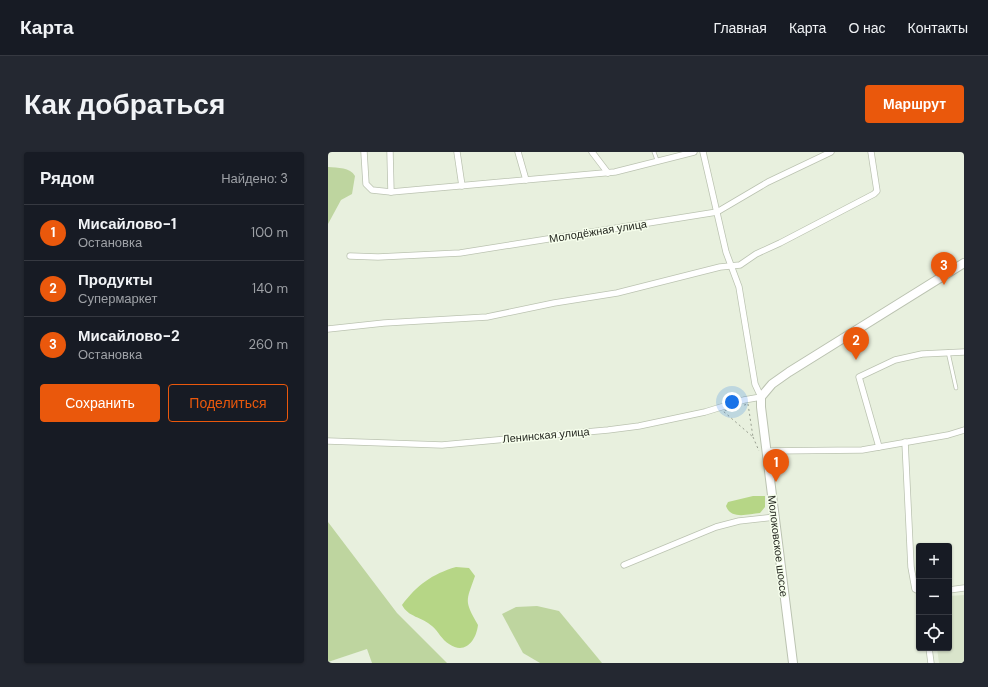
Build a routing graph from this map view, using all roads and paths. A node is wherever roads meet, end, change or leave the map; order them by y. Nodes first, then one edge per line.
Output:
1 (364, 152) edge
2 (390, 152) edge
3 (457, 152) edge
4 (518, 152) edge
5 (592, 152) edge
6 (654, 152) edge
7 (694, 152) edge
8 (703, 152) edge
9 (831, 152) edge
10 (871, 152) edge
11 (657, 160) junction
12 (608, 172) junction
13 (526, 180) junction
14 (462, 186) junction
15 (391, 192) junction
16 (717, 212) junction
17 (350, 256) dead end
18 (964, 263) edge
19 (732, 266) junction
20 (328, 329) edge
21 (948, 352) junction
22 (964, 352) edge
23 (956, 388) dead end
24 (761, 397) junction
25 (723, 411) joint
26 (964, 430) edge
27 (328, 441) edge
28 (905, 442) junction
29 (879, 447) junction
30 (766, 451) junction
31 (775, 517) junction
32 (624, 565) dead end
33 (964, 588) edge
34 (916, 590) edge
35 (952, 590) edge
36 (929, 651) edge
37 (793, 663) edge
38 (931, 663) edge

1 - 15 street
2 - 15 street
3 - 14 street
4 - 13 street
5 - 12 street
6 - 11 lane
7 - 11 street
8 - 16 street
9 - 16 street, Молодёжная улица
10 - 19 street
11 - 12 street
12 - 13 street
13 - 14 street
14 - 15 street
16 - 17 street, Молодёжная улица
16 - 19 street
18 - 24 main road
19 - 20 street
19 - 24 street
21 - 22 street
21 - 23 lane
21 - 29 street
24 - 27 street, Ленинская улица
24 - 30 main road, Молоковское шоссе
25 - 25 path
26 - 28 street
28 - 29 street
28 - 34 street
29 - 30 street
30 - 31 main road, Молоковское шоссе
31 - 32 street
31 - 37 main road, Молоковское шоссе
33 - 35 street
36 - 38 street

